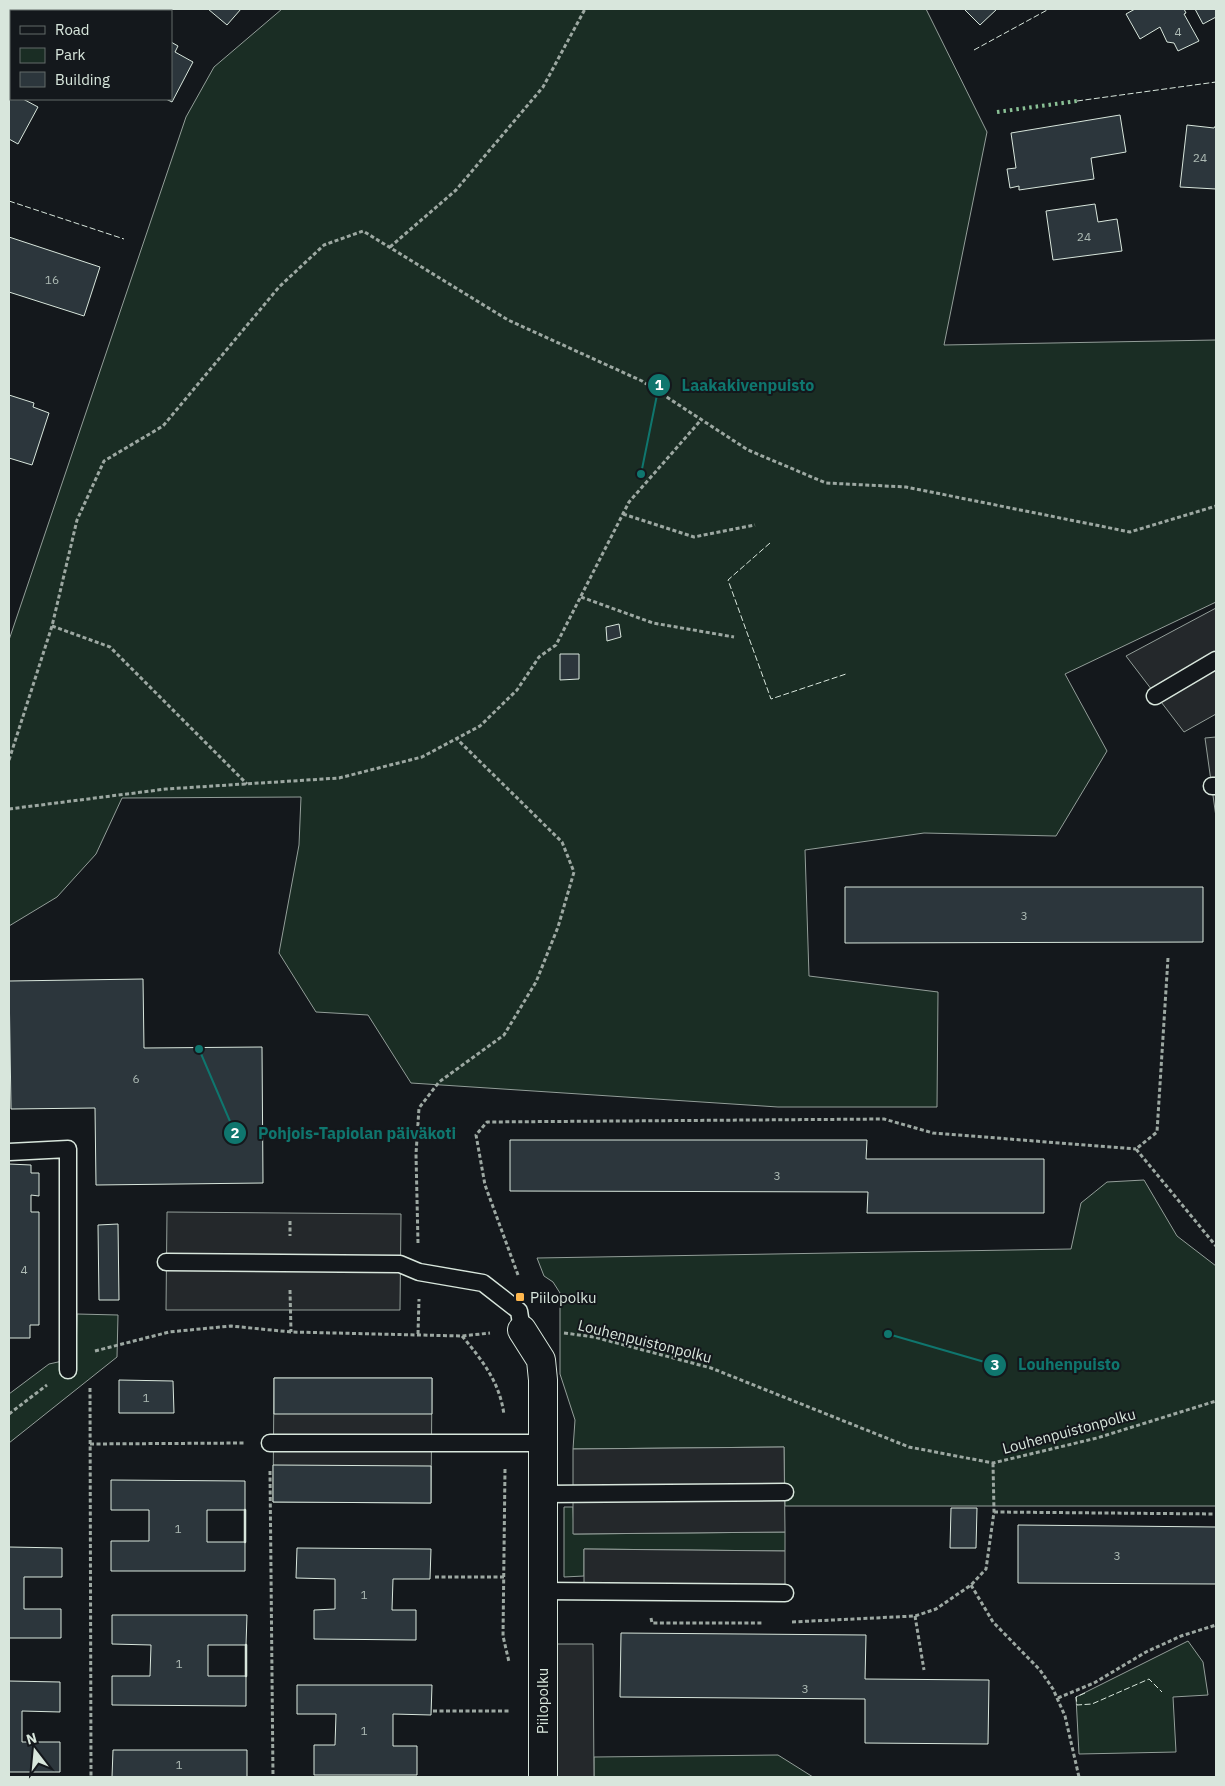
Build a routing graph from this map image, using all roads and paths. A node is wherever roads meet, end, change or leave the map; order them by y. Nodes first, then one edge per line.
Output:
1 (585, 9) edge
2 (390, 247) junction
3 (701, 420) junction
4 (1216, 506) edge
5 (623, 514) junction
6 (755, 525) dead end
7 (581, 596) junction
8 (52, 626) junction
9 (734, 637) dead end
10 (1216, 660) edge
11 (1155, 696) dead end
12 (456, 738) junction
13 (9, 760) edge
14 (247, 784) junction
15 (9, 808) edge
16 (1168, 958) dead end
17 (1136, 1149) junction
18 (9, 1152) edge
19 (1216, 1246) edge
20 (166, 1262) dead end
21 (419, 1272) junction
22 (520, 1321) junction
23 (418, 1334) junction
24 (462, 1336) junction
25 (68, 1370) junction
26 (90, 1380) dead end
27 (1216, 1401) edge
28 (9, 1414) edge
29 (270, 1443) junction
30 (505, 1443) junction
31 (90, 1444) junction
32 (544, 1444) junction
33 (993, 1463) junction
34 (785, 1492) dead end
35 (544, 1494) junction
36 (994, 1512) junction
37 (1216, 1514) edge
38 (435, 1577) dead end
39 (504, 1577) junction
40 (542, 1584) junction
41 (785, 1593) dead end
42 (915, 1616) dead end
43 (1216, 1625) edge
44 (511, 1669) dead end
45 (924, 1670) dead end
46 (1058, 1698) junction
47 (542, 1711) junction
48 (433, 1712) dead end
49 (91, 1777) edge
50 (273, 1777) edge
51 (543, 1777) edge
52 (1079, 1777) edge

1 - 2 path
2 - 3 path
2 - 8 path
3 - 4 path
3 - 5 path
5 - 6 path
5 - 7 path
7 - 9 path
7 - 12 path
8 - 13 path
8 - 14 path
10 - 11 lane
12 - 14 path
12 - 21 path
14 - 15 path
16 - 17 path
17 - 19 path
17 - 22 path
18 - 25 lane
20 - 21 lane
21 - 22 lane
21 - 23 path
22 - 24 path, Louhenpuistonpolku
22 - 32 street, Piilopolku
22 - 33 path, Louhenpuistonpolku
23 - 24 path, Louhenpuistonpolku
23 - 25 path, Louhenpuistonpolku
24 - 30 path
25 - 28 path, Louhenpuistonpolku
26 - 31 path
27 - 33 path, Louhenpuistonpolku
29 - 30 lane
29 - 31 path
29 - 50 path
30 - 32 lane
30 - 39 path
31 - 49 path
32 - 35 street, Piilopolku
33 - 36 path
34 - 35 lane
35 - 40 street, Piilopolku
36 - 37 path
36 - 46 path
38 - 39 path
39 - 40 path
39 - 44 path
40 - 41 lane
40 - 47 street, Piilopolku
42 - 45 path
43 - 46 path
46 - 52 path
47 - 48 path
47 - 51 street, Piilopolku

